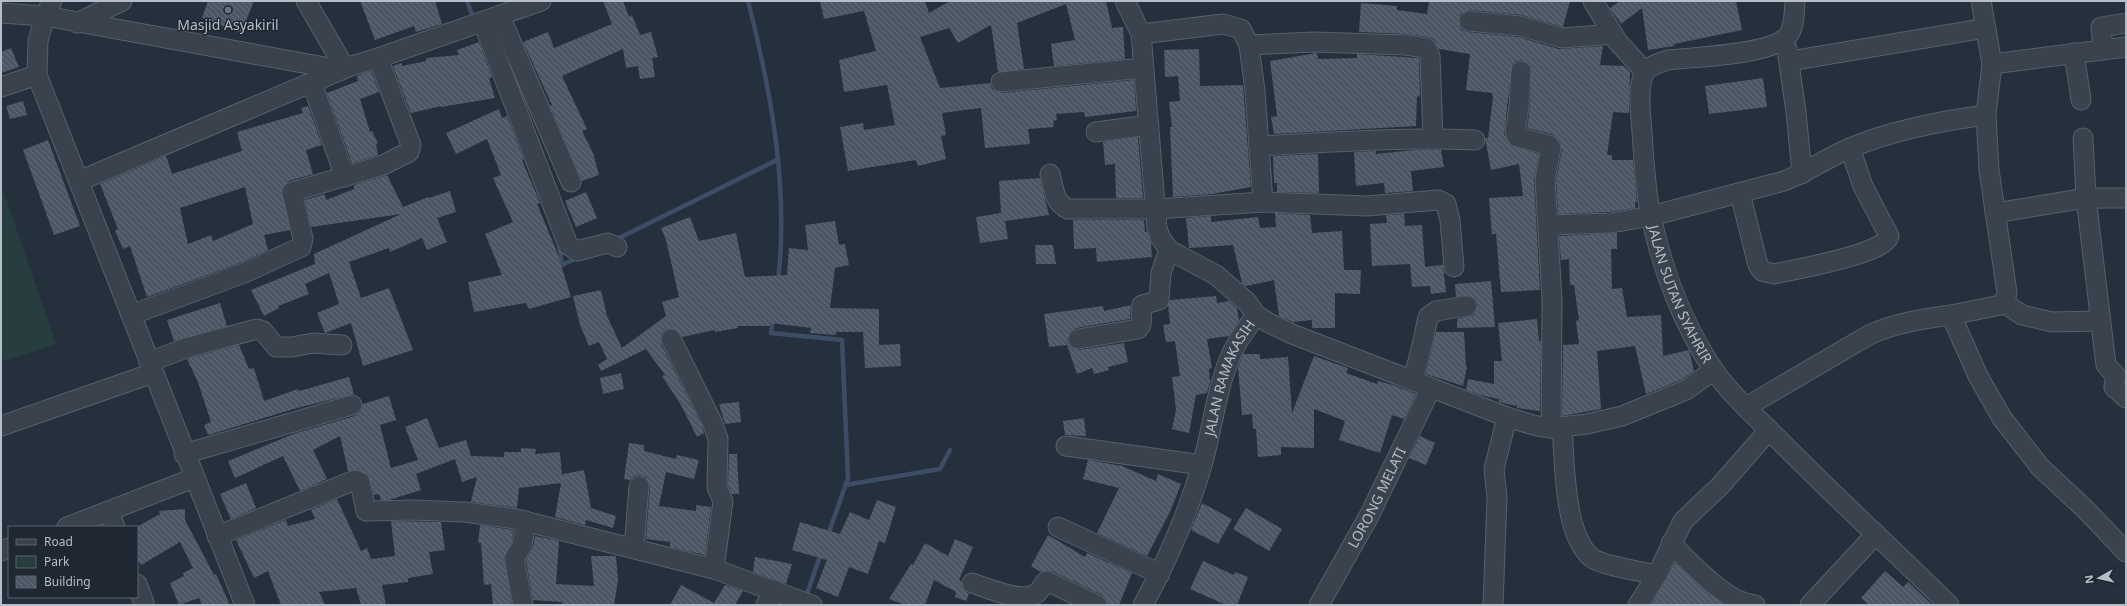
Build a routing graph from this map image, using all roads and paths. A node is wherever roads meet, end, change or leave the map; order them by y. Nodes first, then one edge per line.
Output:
1 (122, 1) edge
2 (306, 1) edge
3 (541, 1) edge
4 (1125, 1) edge
5 (1593, 1) edge
6 (1795, 1) edge
7 (1981, 1) edge
8 (49, 9) edge
9 (1, 13) edge
10 (1469, 21) dead end
11 (482, 22) junction
12 (77, 23) junction
13 (2126, 23) edge
14 (1986, 28) junction
15 (1140, 34) junction
16 (1612, 34) junction
17 (1784, 40) junction
18 (1249, 45) junction
19 (2126, 47) edge
20 (2103, 50) junction
21 (2074, 53) junction
22 (378, 58) junction
23 (1790, 61) junction
24 (1992, 64) junction
25 (344, 68) junction
26 (1143, 68) junction
27 (1521, 71) dead end
28 (1645, 72) junction
29 (37, 75) junction
30 (1001, 82) dead end
31 (312, 83) junction
32 (1, 87) edge
33 (2081, 100) dead end
34 (1986, 115) junction
35 (1149, 125) junction
36 (1096, 132) dead end
37 (1433, 138) junction
38 (2083, 138) dead end
39 (1476, 140) dead end
40 (1259, 146) junction
41 (1850, 148) junction
42 (1050, 174) dead end
43 (1802, 174) junction
44 (345, 177) junction
45 (79, 181) junction
46 (571, 182) dead end
47 (1740, 193) junction
48 (2086, 198) junction
49 (2126, 198) edge
50 (1263, 202) junction
51 (1156, 209) junction
52 (1995, 213) junction
53 (1651, 216) junction
54 (1549, 225) junction
55 (617, 247) dead end
56 (1169, 250) junction
57 (1454, 267) dead end
58 (2004, 303) junction
59 (1466, 306) dead end
60 (130, 315) junction
61 (1256, 315) junction
62 (1951, 315) junction
63 (2100, 321) junction
64 (671, 339) dead end
65 (1078, 339) dead end
66 (342, 345) dead end
67 (151, 367) junction
68 (1714, 370) junction
69 (1413, 381) junction
70 (1431, 388) junction
71 (2126, 398) edge
72 (352, 405) dead end
73 (1746, 407) junction
74 (1507, 417) junction
75 (1, 426) edge
76 (1557, 427) junction
77 (1769, 430) junction
78 (1066, 446) dead end
79 (184, 454) junction
80 (1202, 465) junction
81 (194, 478) junction
82 (639, 486) dead end
83 (112, 519) edge
84 (526, 521) junction
85 (73, 526) edge
86 (1058, 527) dead end
87 (1876, 534) junction
88 (217, 536) junction
89 (1671, 543) junction
90 (634, 548) junction
91 (2126, 552) edge
92 (714, 569) junction
93 (1160, 574) junction
94 (1657, 575) junction
95 (972, 583) dead end
96 (138, 587) edge
97 (770, 597) edge
98 (144, 603) dead end
99 (245, 605) edge
100 (523, 605) edge
101 (811, 605) edge
102 (1097, 605) edge
103 (1143, 605) edge
104 (1319, 605) edge
105 (1493, 605) edge
106 (1638, 605) edge
107 (1755, 605) edge
108 (1810, 605) edge
109 (1949, 605) edge

1 - 12 street
2 - 25 street
3 - 11 street
4 - 15 street
5 - 16 street
6 - 17 street
7 - 14 street
8 - 9 street
8 - 12 street
8 - 29 street
10 - 16 street
11 - 22 street
11 - 46 street
11 - 55 street
12 - 25 street
13 - 20 street
14 - 23 street
14 - 24 street
15 - 18 street
15 - 26 street
16 - 28 street
17 - 23 street
17 - 28 street
18 - 37 street
18 - 40 street
19 - 20 street
20 - 21 street
21 - 24 street
21 - 33 street
22 - 25 street
22 - 44 street
23 - 43 street
24 - 34 street
25 - 31 street
26 - 30 street
26 - 35 street
27 - 54 street
28 - 53 street, JALAN SUTAN SYAHRIR
29 - 32 street
29 - 45 street
31 - 44 street
31 - 45 street
34 - 41 street
34 - 52 street
35 - 36 street
35 - 51 street
37 - 39 street
37 - 40 street
38 - 48 street
40 - 50 street
41 - 43 street
41 - 47 street
42 - 51 street
43 - 47 street
44 - 60 street
45 - 60 street
47 - 53 street
48 - 49 street
48 - 52 street
48 - 63 street
50 - 51 street
50 - 57 street
51 - 56 street
52 - 58 street
53 - 54 street
53 - 68 street, JALAN SUTAN SYAHRIR
54 - 76 street
56 - 61 street, JALAN RAMAKASIH
56 - 65 street
58 - 62 street
58 - 63 street
59 - 69 street
60 - 67 street
61 - 69 street
61 - 80 street, JALAN RAMAKASIH
62 - 73 street
62 - 91 street
63 - 71 street
64 - 92 street
66 - 67 street
67 - 75 street
67 - 79 street
68 - 73 street, JALAN SUTAN SYAHRIR
68 - 76 street
69 - 70 street
70 - 74 street
70 - 104 street, LORONG MELATI
72 - 79 street
73 - 77 street, JALAN SUTAN SYAHRIR
74 - 76 street
74 - 105 street
76 - 94 street
77 - 87 street, JALAN SUTAN SYAHRIR
77 - 89 street
78 - 80 street
79 - 81 street
80 - 93 street, JALAN RAMAKASIH
81 - 83 street
81 - 88 street
82 - 90 street
83 - 85 street
84 - 88 street
84 - 90 street
84 - 100 street
86 - 93 street
87 - 108 street
87 - 109 street, JALAN SUTAN SYAHRIR
88 - 99 street
89 - 94 street
89 - 107 street
90 - 92 street
92 - 97 street
93 - 103 street, JALAN RAMAKASIH
94 - 106 street
95 - 102 street
96 - 98 street
97 - 101 street

